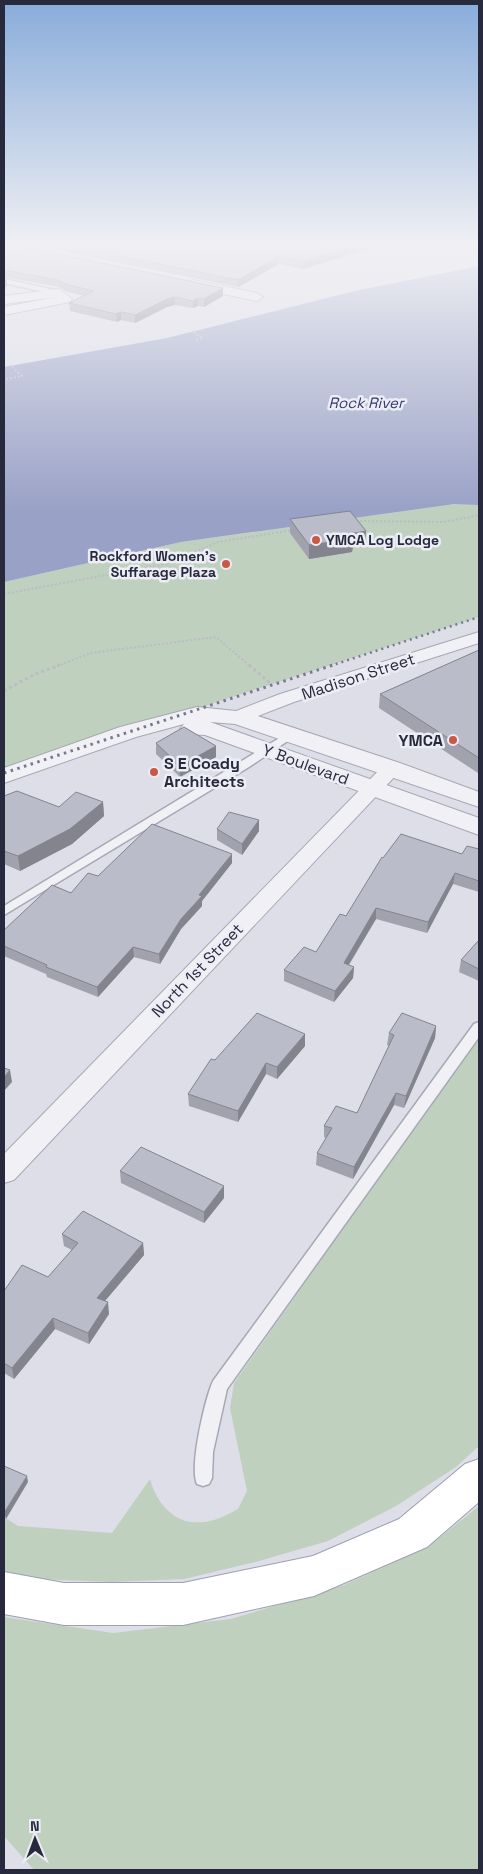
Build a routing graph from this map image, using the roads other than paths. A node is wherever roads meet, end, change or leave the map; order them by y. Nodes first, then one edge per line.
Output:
1 (479, 637) edge
2 (238, 717) junction
3 (128, 732) junction
4 (291, 734) junction
5 (267, 751) junction
6 (392, 768) junction
7 (4, 776) edge
8 (372, 788) junction
9 (479, 800) edge
10 (479, 826) edge
11 (4, 911) edge
12 (479, 1026) edge
13 (4, 1172) edge
14 (479, 1477) edge
15 (203, 1478) dead end
16 (4, 1593) edge

1 - 2 street, Madison Street
2 - 3 street, Y Boulevard
2 - 4 street, Y Boulevard
3 - 5 street, Y Boulevard
3 - 7 street
4 - 5 lane
4 - 6 street, Y Boulevard
5 - 8 street, Y Boulevard
5 - 11 lane
6 - 8 street, North 1st Street
6 - 9 street, Y Boulevard
8 - 10 street, Y Boulevard
8 - 13 street, North 1st Street
12 - 15 lane
14 - 16 main road

